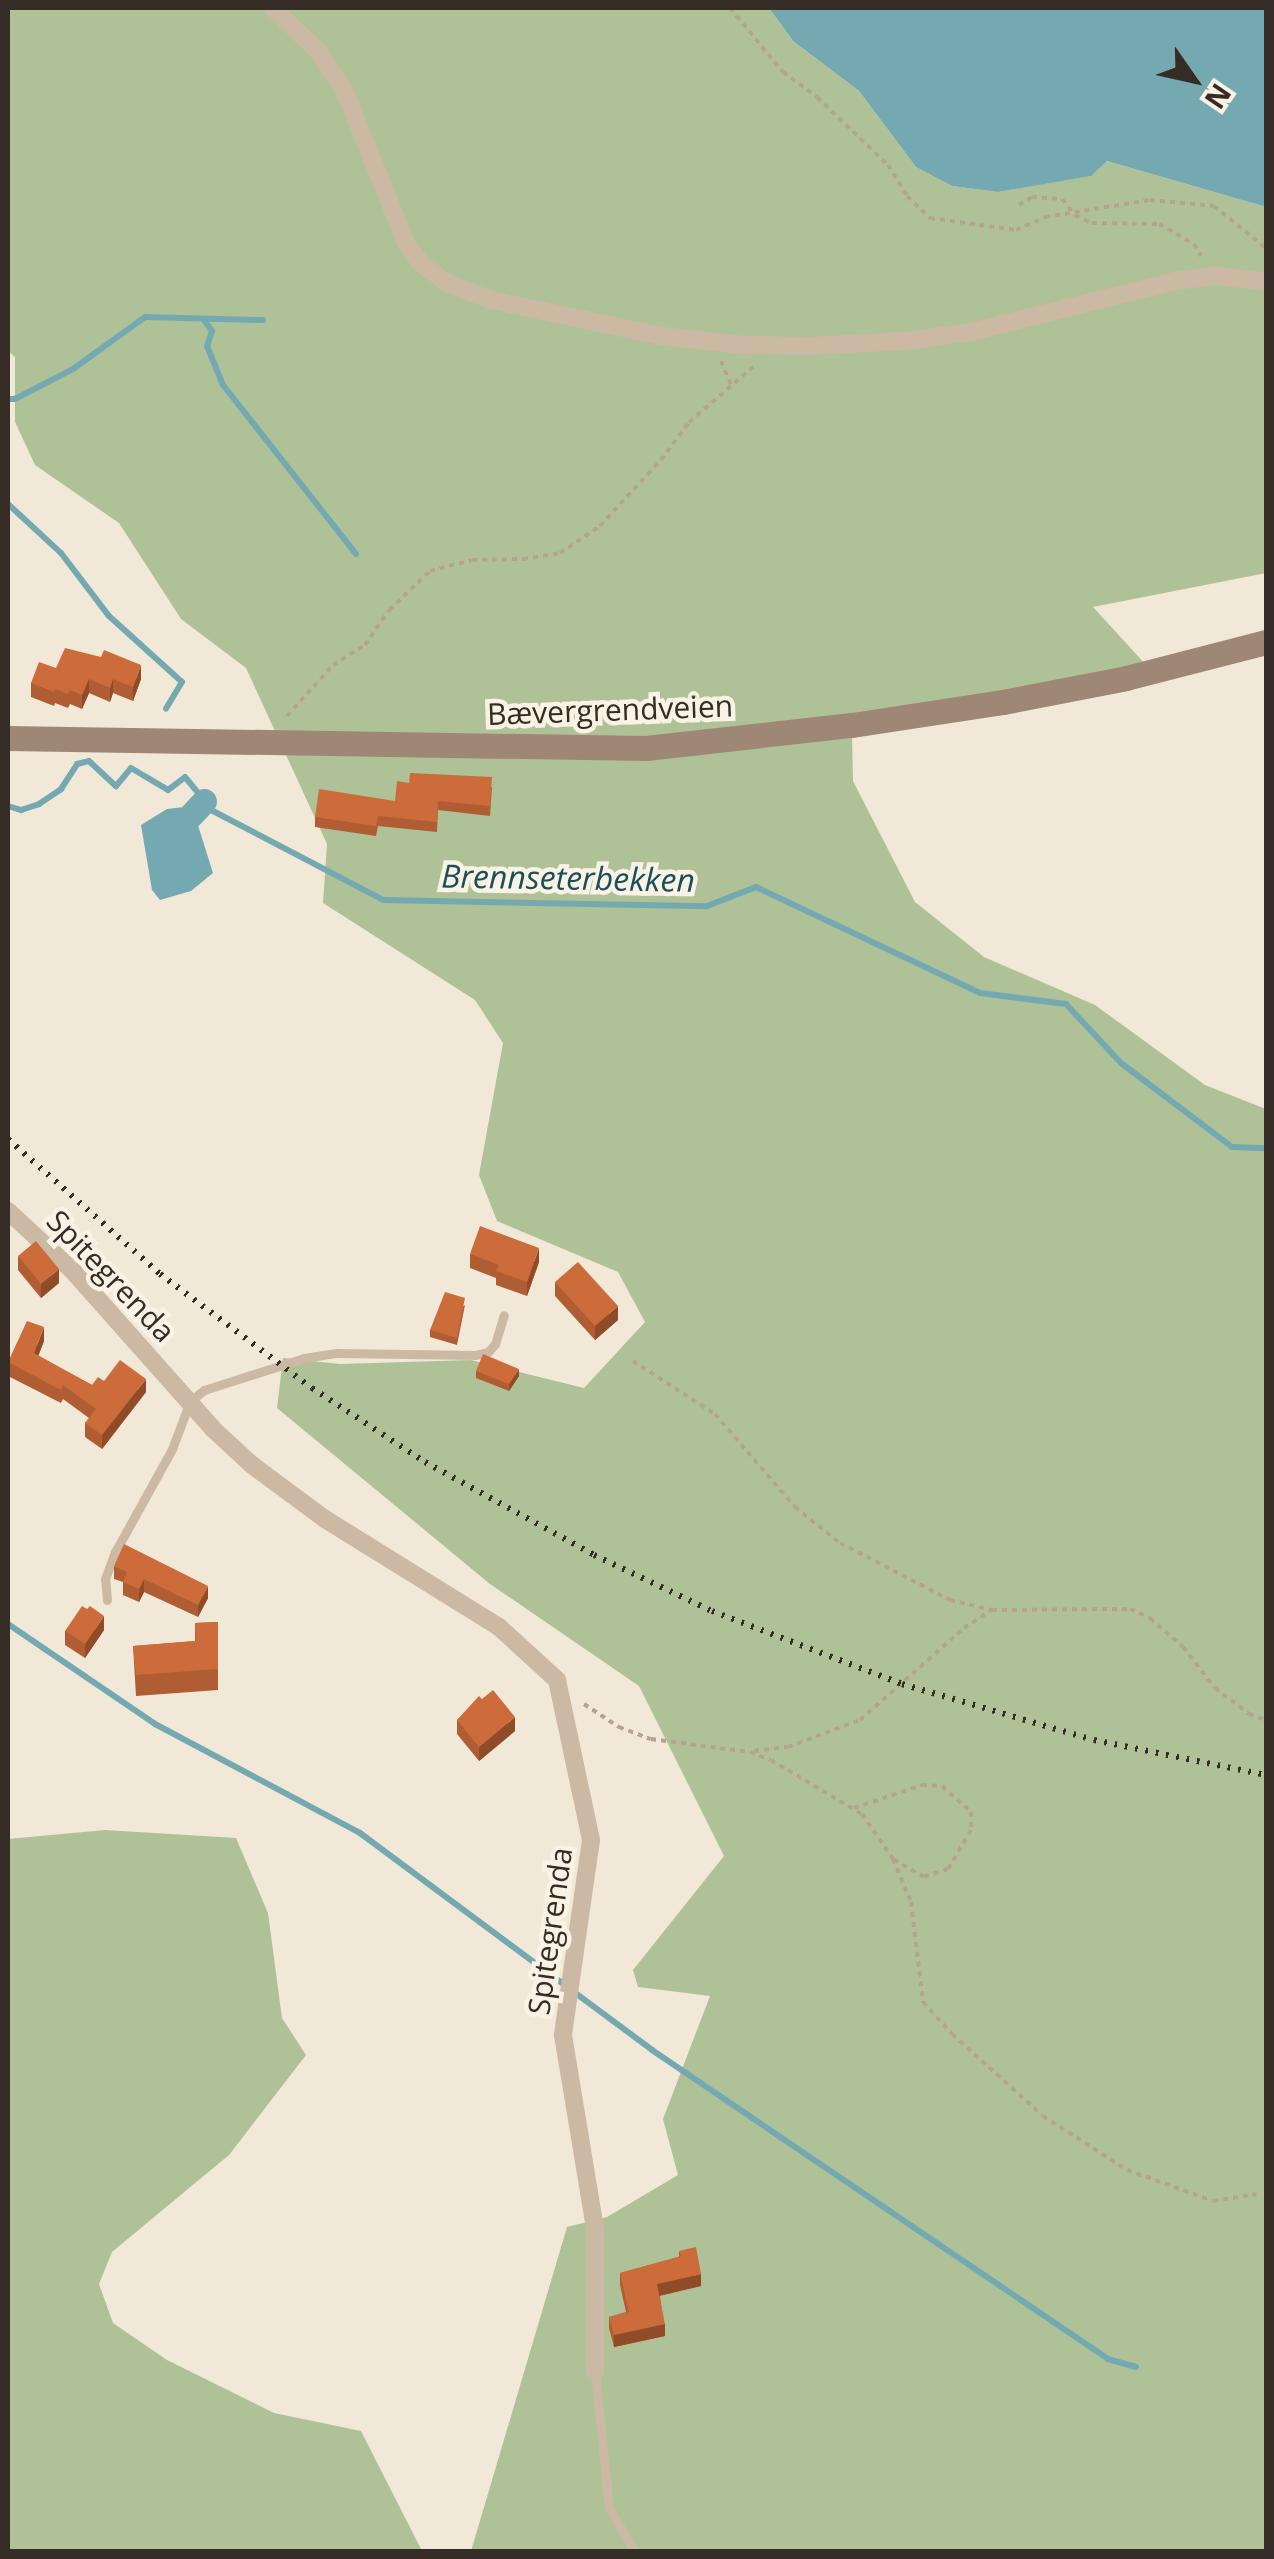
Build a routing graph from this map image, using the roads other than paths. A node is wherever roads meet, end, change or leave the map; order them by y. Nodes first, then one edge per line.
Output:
1 (272, 8) edge
2 (1266, 282) edge
3 (1266, 642) edge
4 (8, 738) edge
5 (8, 1211) edge
6 (504, 1316) dead end
7 (190, 1400) junction
8 (107, 1600) dead end
9 (595, 2371) joint
10 (635, 2552) edge

1 - 2 street
3 - 4 main road, Bævergrendveien
5 - 7 street, Spitegrenda
6 - 7 lane
7 - 8 lane
7 - 9 street, Spitegrenda
9 - 10 lane, Spitegrenda

